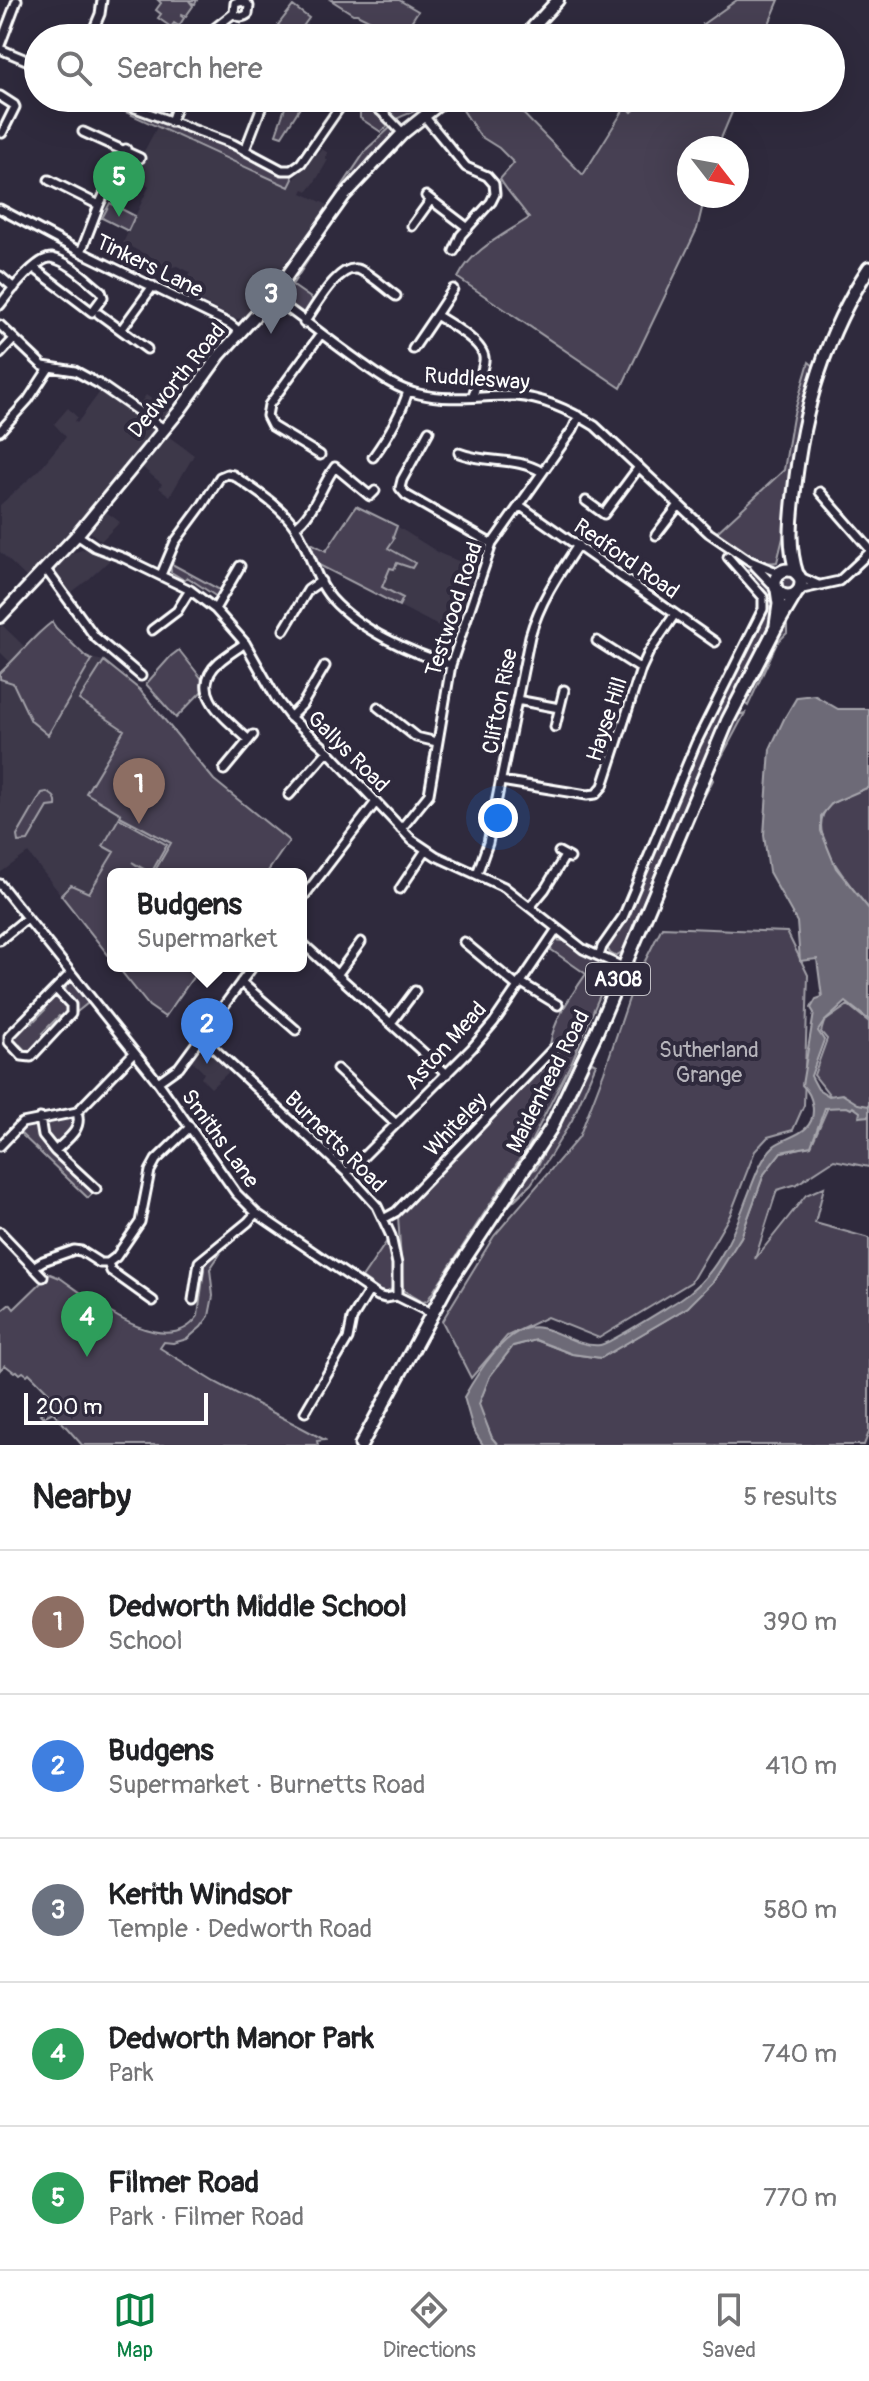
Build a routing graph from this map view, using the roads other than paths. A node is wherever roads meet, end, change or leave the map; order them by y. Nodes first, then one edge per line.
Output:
1 (17, 0) edge
2 (102, 0) edge
3 (558, 0) edge
4 (234, 13) dead end
5 (96, 24) edge
6 (220, 24) edge
7 (536, 24) edge
8 (0, 47) edge
9 (24, 58) edge
10 (0, 96) edge
11 (145, 112) edge
12 (174, 112) edge
13 (260, 112) edge
14 (336, 112) edge
15 (381, 112) edge
16 (429, 112) edge
17 (424, 116) junction
18 (171, 122) junction
19 (83, 132) dead end
20 (2, 133) dead end
21 (403, 133) junction
22 (126, 149) junction
23 (245, 150) junction
24 (140, 158) dead end
25 (49, 180) dead end
26 (99, 205) junction
27 (0, 209) edge
28 (412, 226) dead end
29 (468, 228) junction
30 (454, 251) dead end
31 (81, 252) junction
32 (34, 268) junction
33 (869, 268) edge
34 (0, 276) edge
35 (153, 286) junction
36 (14, 288) junction
37 (453, 289) dead end
38 (392, 295) dead end
39 (272, 297) junction
40 (0, 305) edge
41 (99, 314) dead end
42 (436, 315) junction
43 (304, 323) junction
44 (0, 325) edge
45 (121, 330) junction
46 (240, 332) junction
47 (321, 334) junction
48 (14, 339) junction
49 (416, 347) dead end
50 (147, 349) dead end
51 (0, 354) edge
52 (49, 368) junction
53 (408, 391) junction
54 (473, 397) junction
55 (579, 416) junction
56 (164, 429) junction
57 (0, 431) edge
58 (429, 431) dead end
59 (380, 447) junction
60 (318, 452) dead end
61 (462, 452) dead end
62 (388, 453) dead end
63 (373, 457) dead end
64 (639, 467) junction
65 (542, 472) junction
66 (375, 491) dead end
67 (820, 492) dead end
68 (586, 501) dead end
69 (519, 505) junction
70 (679, 505) junction
71 (295, 527) junction
72 (790, 527) junction
73 (657, 530) dead end
74 (77, 535) junction
75 (492, 544) junction
76 (578, 545) junction
77 (869, 551) edge
78 (728, 557) dead end
79 (750, 561) junction
80 (240, 566) dead end
81 (45, 568) junction
82 (741, 572) junction
83 (779, 573) junction
84 (161, 575) junction
85 (798, 575) junction
86 (321, 581) junction
87 (823, 586) junction
88 (776, 589) junction
89 (190, 590) junction
90 (798, 591) junction
91 (215, 609) junction
92 (2, 611) edge
93 (675, 614) junction
94 (775, 629) junction
95 (152, 630) dead end
96 (284, 630) dead end
97 (715, 642) dead end
98 (245, 643) junction
99 (598, 645) dead end
100 (451, 665) junction
101 (325, 666) dead end
102 (641, 669) junction
103 (141, 676) dead end
104 (564, 690) dead end
105 (517, 700) junction
106 (559, 708) junction
107 (381, 712) dead end
108 (290, 717) junction
109 (555, 727) dead end
110 (437, 742) junction
111 (328, 751) junction
112 (227, 764) dead end
113 (501, 781) junction
114 (289, 795) dead end
115 (376, 802) junction
116 (401, 829) junction
117 (426, 850) junction
118 (565, 855) dead end
119 (477, 874) junction
120 (0, 884) edge
121 (400, 889) dead end
122 (307, 892) edge
123 (530, 907) junction
124 (27, 918) junction
125 (557, 929) junction
126 (0, 938) edge
127 (361, 942) dead end
128 (464, 942) dead end
129 (307, 948) edge
130 (599, 956) junction
131 (623, 967) junction
132 (248, 972) edge
133 (71, 973) junction
134 (337, 975) junction
135 (241, 982) junction
136 (519, 984) junction
137 (56, 989) junction
138 (416, 991) dead end
139 (554, 1000) dead end
140 (391, 1023) junction
141 (296, 1030) dead end
142 (200, 1038) junction
143 (134, 1053) junction
144 (552, 1053) dead end
145 (337, 1069) dead end
146 (447, 1074) junction
147 (158, 1082) junction
148 (77, 1112) junction
149 (40, 1118) junction
150 (396, 1124) junction
151 (190, 1127) junction
152 (0, 1146) edge
153 (55, 1151) junction
154 (347, 1173) junction
155 (96, 1189) dead end
156 (256, 1213) junction
157 (385, 1218) junction
158 (0, 1232) edge
159 (108, 1263) junction
160 (33, 1267) junction
161 (43, 1277) dead end
162 (369, 1291) junction
163 (397, 1296) junction
164 (193, 1300) dead end
165 (153, 1301) dead end
166 (431, 1313) junction
167 (305, 1412) dead end
168 (361, 1445) edge

1 - 8 street
2 - 5 street
3 - 7 main road
4 - 6 street
8 - 9 street
10 - 20 street
11 - 18 street
12 - 18 street
13 - 23 street
14 - 23 street
15 - 21 street
16 - 17 main road, Dedworth Road
17 - 21 main road, Dedworth Road
17 - 29 street
18 - 23 street
19 - 22 street
21 - 39 main road, Dedworth Road
22 - 24 street
22 - 26 street
25 - 26 street
26 - 31 street
27 - 31 street, Tinkers Lane
28 - 29 street
29 - 30 street
31 - 35 street, Tinkers Lane
32 - 32 street
32 - 36 street
33 - 72 main road
34 - 36 street
35 - 45 street
35 - 46 street, Tinkers Lane
36 - 40 street
37 - 42 street
38 - 43 street
39 - 43 street, Ruddlesway
39 - 46 main road, Dedworth Road
41 - 45 street
42 - 49 street
42 - 54 street
43 - 47 street, Ruddlesway
44 - 48 street
45 - 50 street
46 - 56 main road, Dedworth Road
47 - 53 street, Ruddlesway
47 - 60 street
48 - 51 street
48 - 52 street
52 - 56 street
52 - 57 street
53 - 54 street, Ruddlesway
53 - 59 street
54 - 55 street, Ruddlesway
55 - 64 street, Ruddlesway
55 - 65 street, Testwood Road
56 - 74 main road, Dedworth Road
58 - 75 street
59 - 62 street
59 - 63 street
61 - 65 street
64 - 68 street
64 - 70 street, Ruddlesway
65 - 69 street, Testwood Road
66 - 71 street
67 - 77 street
69 - 75 street, Testwood Road
69 - 76 street, Redford Road
70 - 73 street
70 - 79 street, Ruddlesway
71 - 84 street
71 - 86 street
72 - 83 main road
72 - 85 main road
74 - 81 main road, Dedworth Road
74 - 84 street, Gallys Road
75 - 100 street, Testwood Road
76 - 93 street, Redford Road
76 - 105 street, Clifton Rise
77 - 87 street
78 - 82 street
79 - 82 street
79 - 83 street, Ruddlesway
79 - 88 street, Ruddlesway
80 - 91 street
81 - 92 main road, Dedworth Road
81 - 103 street
82 - 130 street
83 - 85 main road
83 - 88 main road
84 - 89 street, Gallys Road
85 - 87 street
85 - 90 main road
86 - 96 street
86 - 100 street
87 - 90 street
88 - 90 main road
88 - 94 main road, Maidenhead Road / A308
89 - 91 street, Gallys Road
89 - 95 street
90 - 94 main road, Maidenhead Road / A308
91 - 98 street, Gallys Road
93 - 97 street, Redford Road
93 - 102 street, Hayse Hill
94 - 131 main road, Maidenhead Road / A308
98 - 108 street, Gallys Road
98 - 112 street
99 - 102 street
100 - 110 street, Testwood Road
101 - 108 street
102 - 113 street, Hayse Hill
104 - 106 street
105 - 106 street
105 - 113 street, Clifton Rise
106 - 109 street
107 - 110 street
108 - 111 street, Gallys Road
110 - 116 street, Testwood Road
111 - 114 street
111 - 115 street, Gallys Road
113 - 119 street, Clifton Rise
115 - 116 street, Gallys Road
115 - 122 street
116 - 117 street, Gallys Road
117 - 119 street, Gallys Road
117 - 121 street
118 - 123 street
119 - 123 street, Gallys Road
120 - 124 street, Smiths Lane
123 - 125 street, Gallys Road
124 - 126 street
124 - 133 street, Smiths Lane
125 - 130 street, Gallys Road
125 - 136 street, Aston Mead
127 - 134 street
128 - 136 street
129 - 134 street
130 - 131 street, Gallys Road
131 - 166 main road, Maidenhead Road / A308
132 - 135 street
133 - 137 street
133 - 143 street, Smiths Lane
134 - 140 street
135 - 141 street
135 - 142 street
136 - 139 street
136 - 146 street, Aston Mead
137 - 137 street
138 - 140 street
140 - 146 street
142 - 147 street
142 - 154 street, Burnetts Road
143 - 147 street, Smiths Lane
143 - 148 street
144 - 157 street, Whiteley
145 - 150 street
146 - 150 street, Aston Mead
147 - 151 street, Smiths Lane
148 - 149 street
148 - 153 street
149 - 152 street
149 - 153 street
150 - 154 street, Aston Mead
151 - 156 street, Smiths Lane
151 - 159 street
153 - 155 street
154 - 157 street, Burnetts Road
156 - 162 street, Smiths Lane
156 - 164 street
157 - 163 street, Burnetts Road
158 - 160 street
159 - 160 street
159 - 165 street
160 - 161 street
162 - 163 street, Smiths Lane
162 - 167 street
163 - 166 street, Smiths Lane
166 - 168 main road, Maidenhead Road / A308

